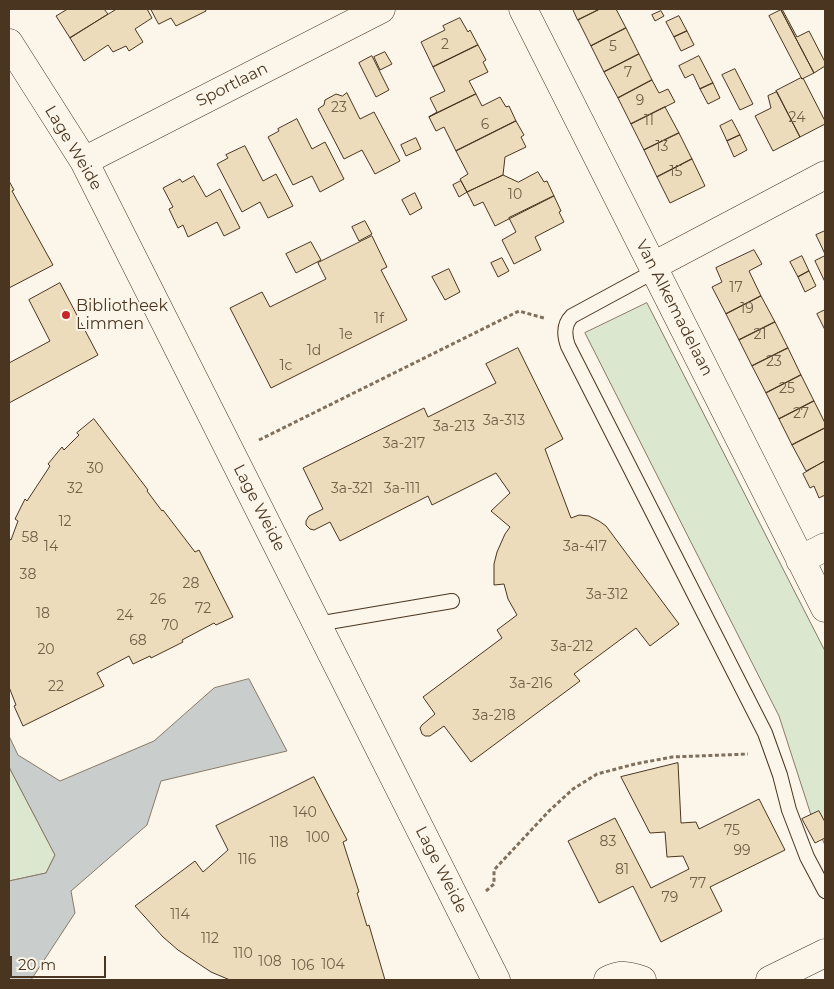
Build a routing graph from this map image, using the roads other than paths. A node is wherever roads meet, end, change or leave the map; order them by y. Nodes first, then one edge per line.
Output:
1 (381, 9) edge
2 (523, 9) edge
3 (9, 43) edge
4 (84, 160) junction
5 (825, 175) edge
6 (654, 269) junction
7 (825, 547) edge
8 (800, 560) junction
9 (452, 602) dead end
10 (825, 608) edge
11 (317, 624) junction
12 (825, 891) edge
13 (825, 954) edge
14 (496, 980) edge
15 (608, 980) edge
16 (642, 980) edge
17 (770, 980) edge

1 - 4 street, Sportlaan
2 - 6 street, Van Alkemadelaan
3 - 4 street, Lage Weide
4 - 11 street, Lage Weide
5 - 6 street
6 - 8 street, Van Alkemadelaan
6 - 12 lane
7 - 8 street
8 - 10 street, Van Alkemadelaan
9 - 11 lane
11 - 14 street, Lage Weide
13 - 17 street
15 - 16 street

